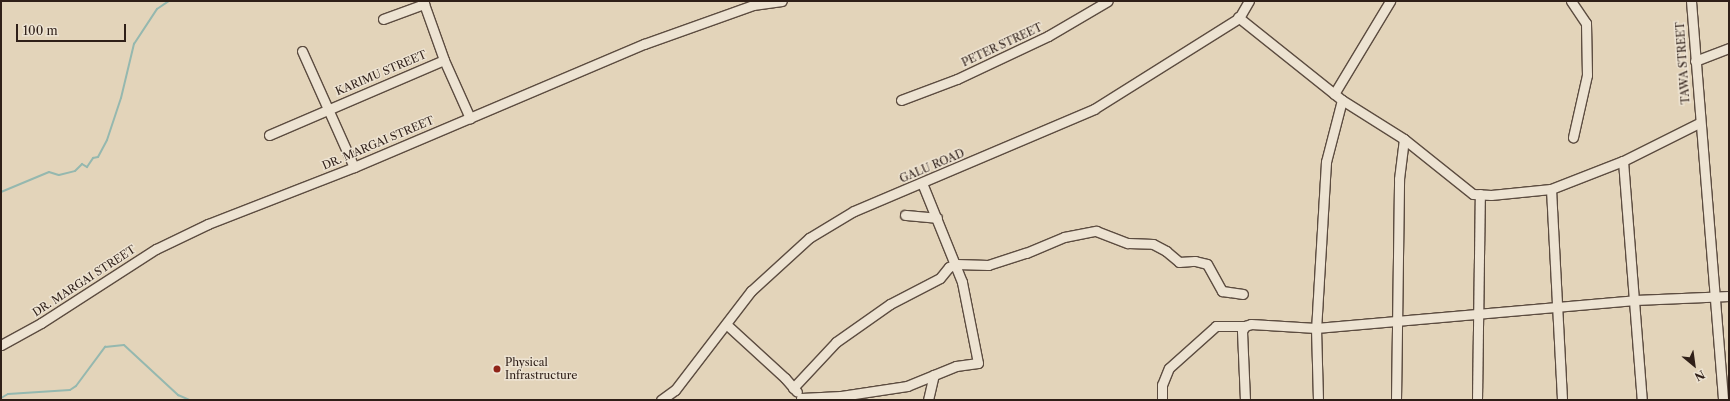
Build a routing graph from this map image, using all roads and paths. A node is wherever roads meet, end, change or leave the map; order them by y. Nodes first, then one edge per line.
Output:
1 (782, 1) edge
2 (1108, 1) edge
3 (1249, 1) edge
4 (1390, 1) edge
5 (1572, 1) edge
6 (1692, 1) edge
7 (423, 2) edge
8 (749, 3) edge
9 (1238, 17) junction
10 (383, 19) dead end
11 (1729, 48) edge
12 (302, 51) dead end
13 (444, 60) junction
14 (1695, 61) junction
15 (1334, 94) junction
16 (901, 100) dead end
17 (1342, 100) junction
18 (328, 109) junction
19 (470, 118) junction
20 (1699, 123) junction
21 (269, 135) dead end
22 (1573, 137) dead end
23 (1404, 139) junction
24 (1623, 161) junction
25 (354, 167) junction
26 (922, 183) junction
27 (1551, 189) junction
28 (1480, 194) junction
29 (905, 215) dead end
30 (937, 218) junction
31 (956, 264) junction
32 (1243, 294) dead end
33 (1729, 296) edge
34 (1716, 298) junction
35 (1635, 300) junction
36 (1558, 307) junction
37 (1477, 313) junction
38 (1398, 320) junction
39 (726, 324) junction
40 (1245, 326) junction
41 (1316, 328) junction
42 (1, 345) edge
43 (934, 375) junction
44 (794, 388) junction
45 (801, 399) edge
46 (661, 400) edge
47 (928, 400) edge
48 (1162, 400) edge
49 (1245, 400) edge
50 (1318, 400) edge
51 (1396, 400) edge
52 (1476, 400) edge
53 (1562, 400) edge
54 (1642, 400) edge
55 (1723, 400) edge

1 - 8 street, DR. MARGAI STREET
2 - 16 street, PETER STREET
3 - 9 street, GALU ROAD
4 - 15 street
5 - 22 street
6 - 14 street, TAWA STREET
7 - 10 street
7 - 13 street
8 - 19 street, DR. MARGAI STREET
9 - 15 street
9 - 26 street, GALU ROAD
11 - 14 street
12 - 18 street
13 - 18 street, KARIMU STREET
13 - 19 street, KARIMU STREET
14 - 20 street, TAWA STREET
15 - 17 street
17 - 23 street
17 - 41 street
18 - 21 street, KARIMU STREET
18 - 25 street
19 - 25 street, DR. MARGAI STREET
20 - 24 street
20 - 34 street, TAWA STREET
23 - 28 street
23 - 38 street
24 - 27 street
24 - 35 street
25 - 42 street, DR. MARGAI STREET
26 - 30 street
26 - 39 street, GALU ROAD
27 - 28 street
27 - 36 street
28 - 37 street
29 - 30 street
30 - 31 street
31 - 32 street
31 - 43 street
31 - 44 street
33 - 34 street
34 - 35 street
34 - 55 street, TAWA STREET
35 - 36 street
35 - 54 street
36 - 37 street
36 - 53 street
37 - 38 street
37 - 52 street
38 - 41 street
38 - 51 street
39 - 44 street
39 - 46 street, GALU ROAD
40 - 41 street
40 - 48 street
40 - 49 street
41 - 50 street
43 - 45 street
43 - 47 street
44 - 45 street

